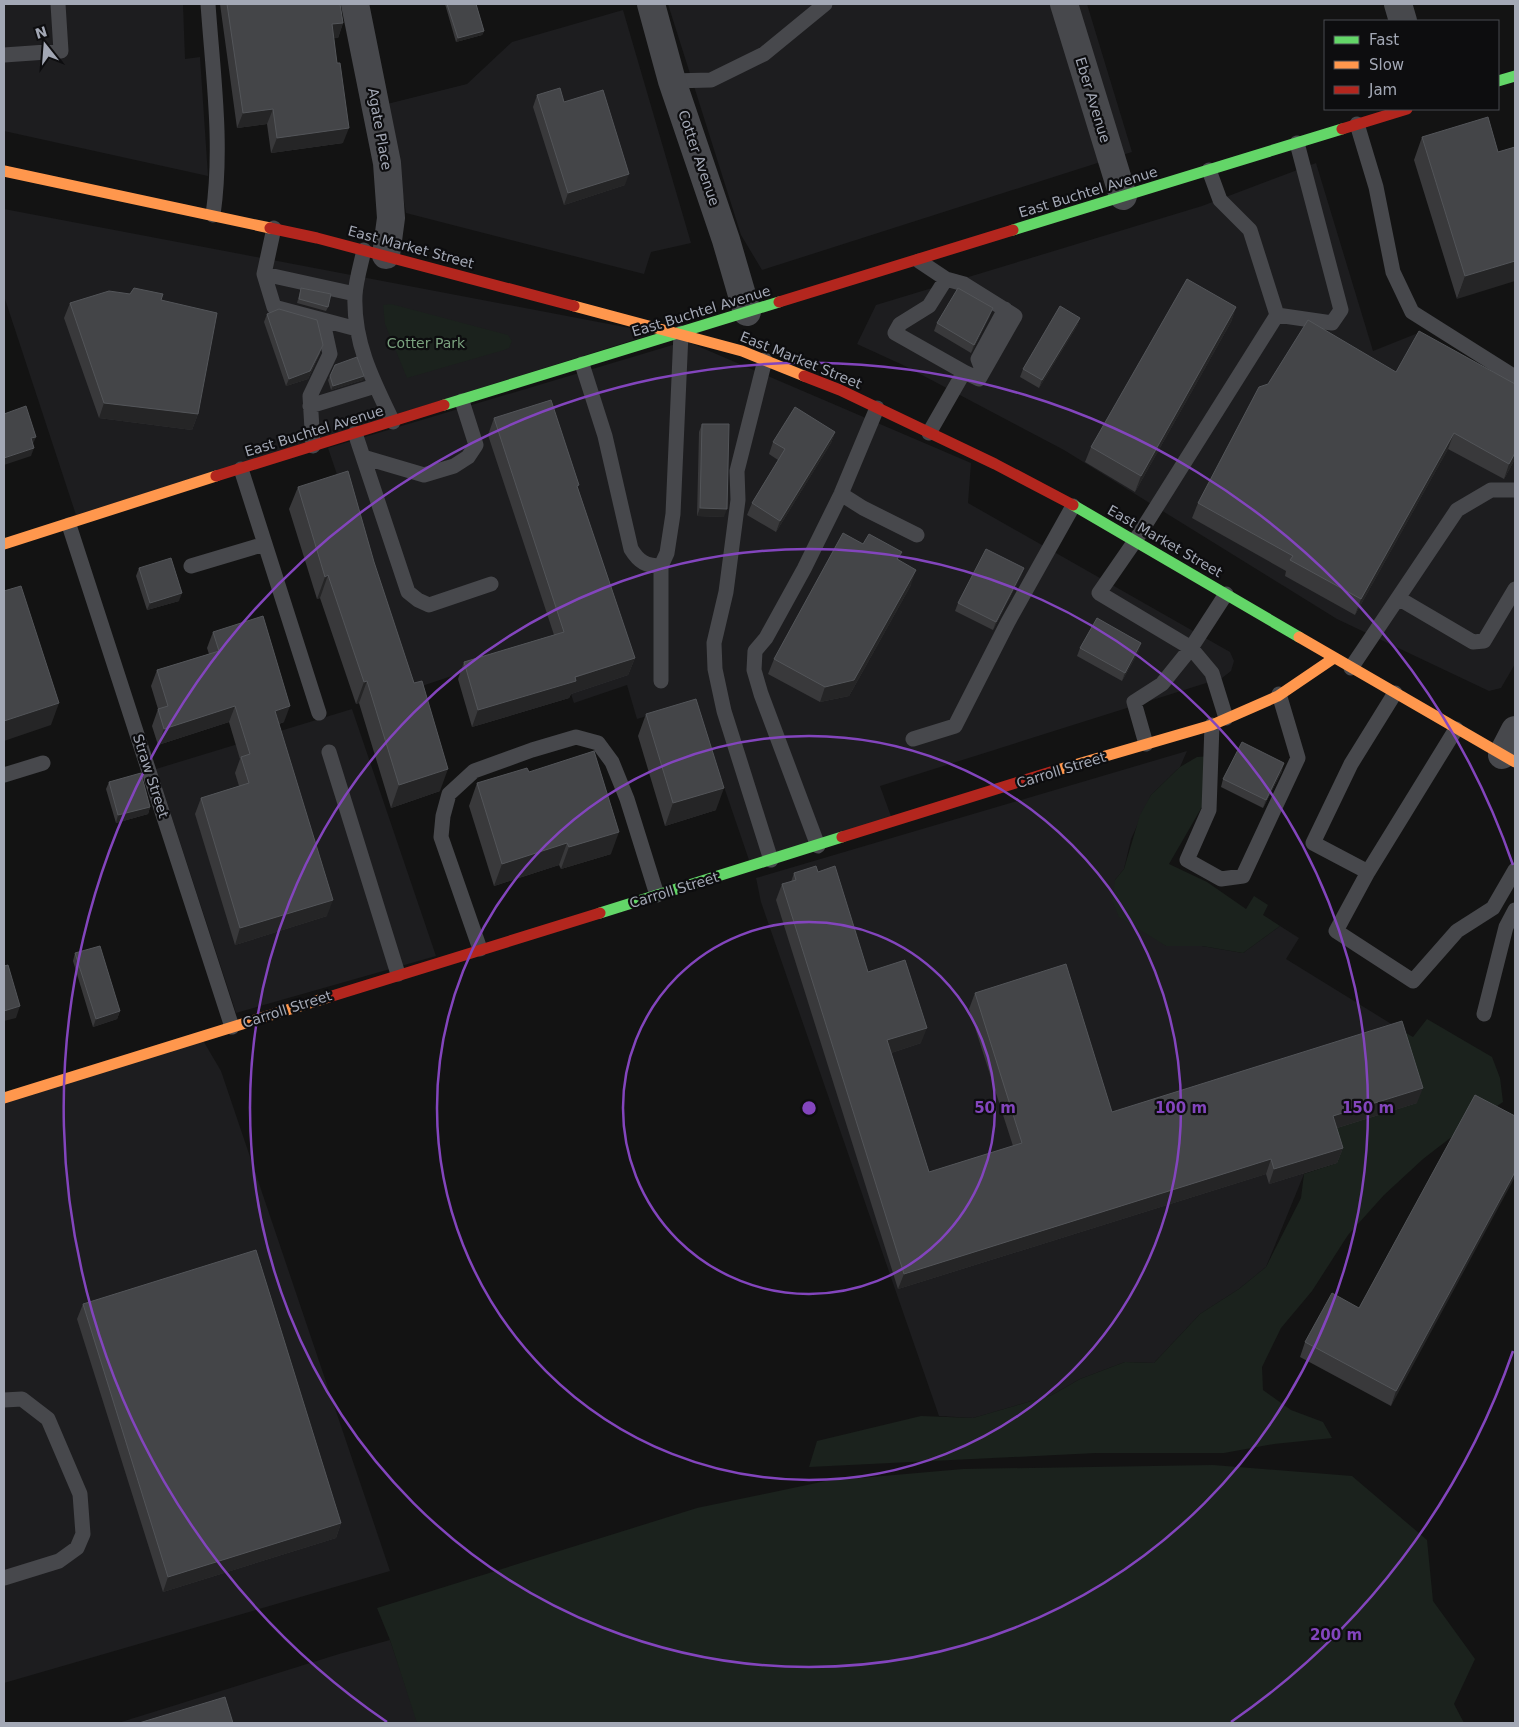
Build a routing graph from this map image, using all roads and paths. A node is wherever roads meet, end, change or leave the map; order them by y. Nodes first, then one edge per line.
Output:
1 (58, 4) edge
2 (208, 4) edge
3 (355, 4) edge
4 (651, 4) edge
5 (825, 4) edge
6 (1064, 4) edge
7 (1398, 4) edge
8 (1403, 20) edge
9 (4, 55) edge
10 (1515, 76) edge
11 (672, 80) junction
12 (1499, 81) edge
13 (1405, 110) edge
14 (1356, 124) junction
15 (1297, 143) junction
16 (1209, 170) junction
17 (4, 171) edge
18 (1123, 196) junction
19 (213, 215) junction
20 (274, 228) junction
21 (375, 253) junction
22 (919, 261) junction
23 (264, 274) junction
24 (946, 279) junction
25 (355, 294) junction
26 (747, 312) junction
27 (1277, 315) junction
28 (324, 322) junction
29 (357, 329) junction
30 (681, 333) junction
31 (764, 360) junction
32 (582, 364) junction
33 (964, 372) junction
34 (1515, 377) edge
35 (376, 386) junction
36 (462, 401) junction
37 (310, 406) junction
38 (877, 408) junction
39 (393, 422) junction
40 (355, 433) junction
41 (929, 433) junction
42 (314, 446) junction
43 (363, 457) junction
44 (241, 469) junction
45 (1515, 490) edge
46 (841, 494) junction
47 (1073, 506) junction
48 (69, 524) junction
49 (917, 535) dead end
50 (1135, 541) junction
51 (4, 544) edge
52 (265, 544) junction
53 (191, 566) dead end
54 (661, 566) junction
55 (491, 584) dead end
56 (1515, 590) edge
57 (1226, 594) junction
58 (1398, 598) junction
59 (1191, 648) junction
60 (1334, 658) junction
61 (1351, 668) junction
62 (661, 681) dead end
63 (1395, 693) junction
64 (1279, 694) junction
65 (319, 713) dead end
66 (1226, 718) junction
67 (1212, 725) junction
68 (1456, 729) junction
69 (1515, 730) edge
70 (913, 739) dead end
71 (1146, 744) junction
72 (329, 752) dead end
73 (1509, 758) edge
74 (43, 763) dead end
75 (4, 775) edge
76 (818, 846) junction
77 (770, 860) junction
78 (1515, 870) edge
79 (1368, 872) junction
80 (657, 895) junction
81 (1515, 910) edge
82 (480, 949) junction
83 (398, 974) junction
84 (1484, 1014) dead end
85 (232, 1027) junction
86 (4, 1098) edge
87 (4, 1400) edge
88 (4, 1578) edge

1 - 9 lane
2 - 19 lane
3 - 21 street, Agate Place
4 - 11 street, Cotter Avenue
5 - 11 lane
6 - 18 street, Eber Avenue
7 - 8 street
10 - 12 main road
11 - 26 street, Cotter Avenue
13 - 14 main road, East Buchtel Avenue
14 - 15 main road, East Buchtel Avenue
14 - 34 lane
15 - 16 main road, East Buchtel Avenue
15 - 27 lane
16 - 18 main road, East Buchtel Avenue
16 - 27 lane
17 - 19 main road, East Market Street
18 - 22 main road, East Buchtel Avenue
19 - 20 main road, East Market Street
20 - 21 main road, East Market Street
20 - 23 lane
21 - 25 lane
21 - 30 main road, East Market Street
22 - 24 lane
22 - 26 main road, East Buchtel Avenue
23 - 25 lane
23 - 28 lane
24 - 33 lane
24 - 33 lane
25 - 29 lane
26 - 30 main road, East Buchtel Avenue
27 - 50 lane
28 - 29 lane
28 - 37 lane
29 - 35 lane
30 - 31 main road, East Market Street
30 - 32 main road, East Buchtel Avenue
30 - 54 lane
31 - 38 main road, East Market Street
31 - 77 lane
32 - 36 main road, East Buchtel Avenue
32 - 54 lane
33 - 41 lane
35 - 37 lane
35 - 39 lane
36 - 39 main road, East Buchtel Avenue
36 - 43 lane
37 - 42 lane
38 - 41 main road, East Market Street
38 - 46 lane
39 - 40 main road, East Buchtel Avenue
40 - 42 main road, East Buchtel Avenue
40 - 43 lane
41 - 47 main road, East Market Street
42 - 44 main road, East Buchtel Avenue
43 - 55 lane
44 - 48 main road, East Buchtel Avenue
44 - 52 lane
45 - 58 lane
46 - 49 lane
46 - 76 lane
47 - 50 main road, East Market Street
47 - 70 lane
48 - 51 main road, East Buchtel Avenue
48 - 85 lane, Straw Street
50 - 57 main road, East Market Street
50 - 59 lane
52 - 53 lane
52 - 65 lane
54 - 62 lane
56 - 58 lane
57 - 59 lane
57 - 60 main road, East Market Street
58 - 61 lane
59 - 66 lane
59 - 71 lane
60 - 61 main road, East Market Street
60 - 64 main road, Carroll Street
61 - 63 main road, East Market Street
63 - 68 main road, East Market Street
63 - 79 lane
64 - 66 main road, Carroll Street
64 - 67 lane
66 - 67 main road, Carroll Street
67 - 71 main road, Carroll Street
68 - 73 main road, East Market Street
68 - 79 lane
69 - 73 street
71 - 76 main road, Carroll Street
72 - 83 lane
74 - 75 lane
76 - 77 main road, Carroll Street
77 - 80 main road, Carroll Street
78 - 79 lane
80 - 82 main road, Carroll Street
80 - 82 lane
81 - 84 lane
82 - 83 main road, Carroll Street
83 - 85 main road, Carroll Street
85 - 86 main road, Carroll Street
87 - 88 lane

